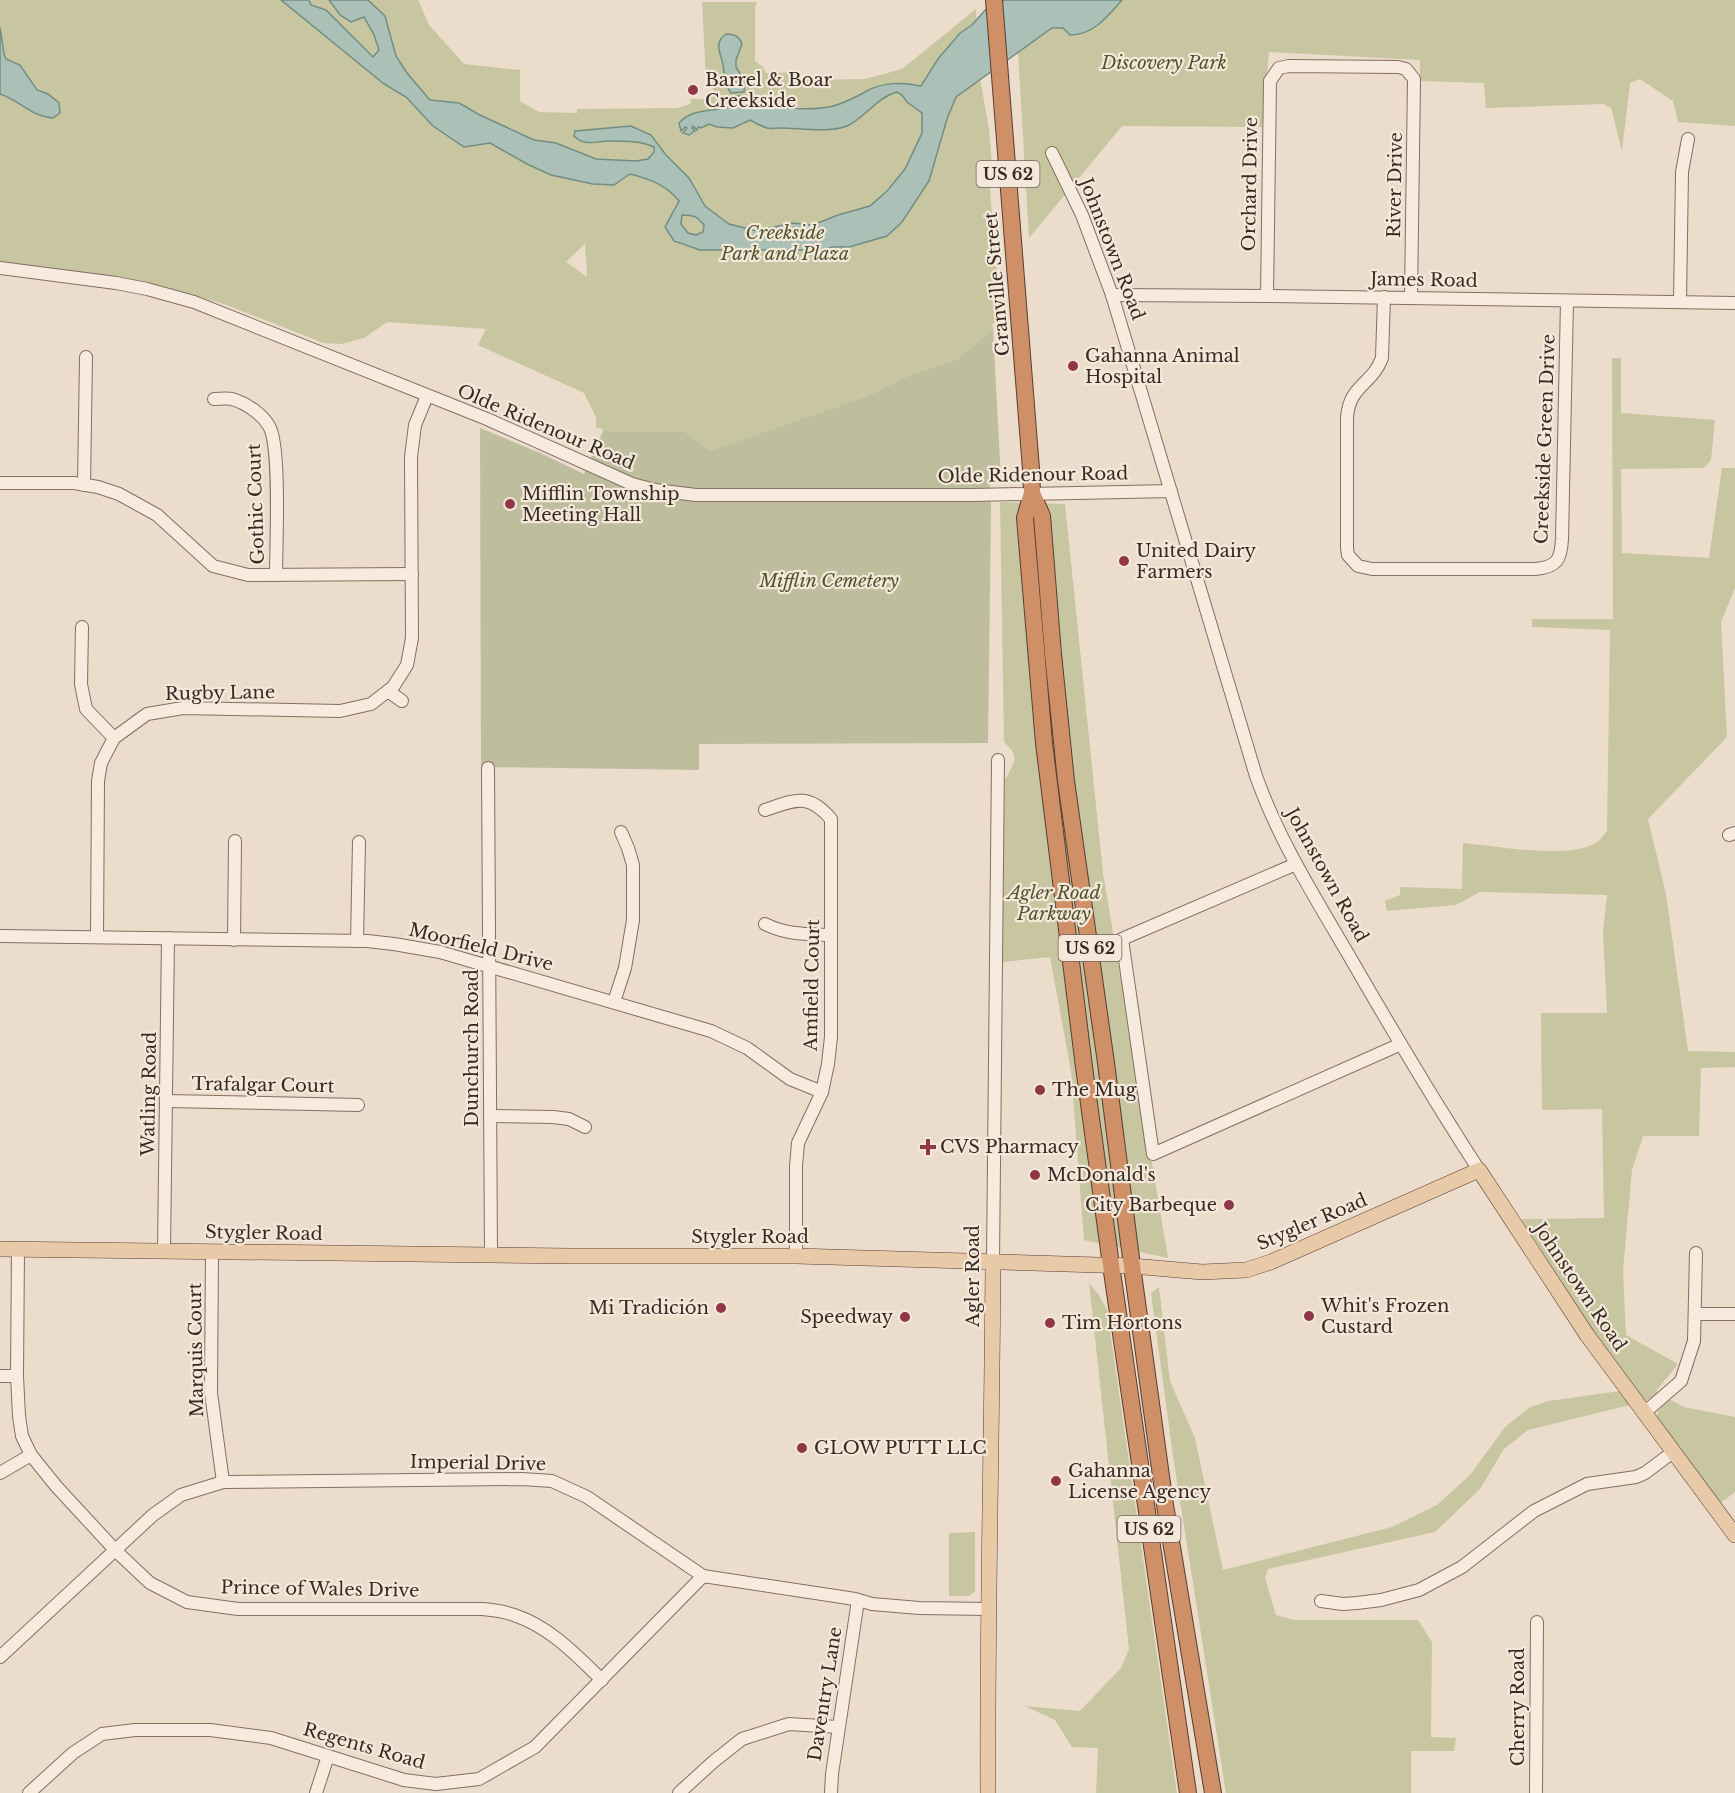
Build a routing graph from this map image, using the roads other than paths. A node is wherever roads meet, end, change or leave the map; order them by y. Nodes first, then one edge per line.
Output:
1 (994, 0) edge
2 (1274, 73) joint
3 (1688, 139) dead end
4 (1052, 153) dead end
5 (0, 268) edge
6 (1112, 295) junction
7 (1267, 296) junction
8 (1384, 297) junction
9 (1411, 298) junction
10 (1567, 301) junction
11 (1680, 302) junction
12 (1735, 303) edge
13 (86, 357) dead end
14 (427, 396) junction
15 (214, 399) dead end
16 (0, 483) edge
17 (84, 485) junction
18 (1171, 491) junction
19 (1032, 493) junction
20 (276, 574) junction
21 (412, 574) junction
22 (82, 627) dead end
23 (388, 691) junction
24 (402, 701) dead end
25 (114, 738) junction
26 (998, 760) dead end
27 (488, 768) dead end
28 (765, 810) dead end
29 (621, 832) dead end
30 (235, 841) dead end
31 (359, 842) dead end
32 (1296, 864) junction
33 (765, 924) dead end
34 (831, 935) junction
35 (0, 936) edge
36 (96, 937) junction
37 (168, 938) junction
38 (234, 940) junction
39 (357, 941) junction
40 (489, 965) junction
41 (614, 1002) junction
42 (1401, 1044) junction
43 (822, 1092) junction
44 (167, 1101) junction
45 (358, 1105) dead end
46 (490, 1116) junction
47 (585, 1126) dead end
48 (1479, 1170) junction
49 (0, 1249) edge
50 (18, 1249) junction
51 (164, 1251) junction
52 (212, 1252) junction
53 (1696, 1253) dead end
54 (491, 1255) junction
55 (796, 1256) junction
56 (993, 1262) junction
57 (1111, 1265) junction
58 (1132, 1266) junction
59 (1695, 1314) junction
60 (1735, 1314) edge
61 (0, 1376) edge
62 (17, 1376) junction
63 (1644, 1413) junction
64 (1673, 1452) junction
65 (31, 1455) junction
66 (0, 1473) edge
67 (223, 1482) junction
68 (1735, 1535) edge
69 (116, 1551) junction
70 (703, 1576) junction
71 (858, 1600) junction
72 (1321, 1601) dead end
73 (988, 1609) junction
74 (1537, 1622) dead end
75 (0, 1657) edge
76 (602, 1680) junction
77 (1198, 1709) junction
78 (838, 1727) junction
79 (328, 1756) junction
80 (29, 1793) edge
81 (316, 1793) edge
82 (679, 1793) edge
83 (831, 1793) edge
84 (988, 1793) edge
85 (1188, 1793) edge
86 (1205, 1793) edge
87 (1213, 1793) edge
88 (1536, 1793) edge

1 - 19 highway, Granville Street / US 62
2 - 7 street, Orchard Drive
2 - 9 street, River Drive
3 - 11 street
4 - 6 street, Johnstown Road
5 - 14 street, Olde Ridenour Road
6 - 7 street, James Road
6 - 18 street, Johnstown Road
7 - 8 street, James Road
8 - 9 street, James Road
8 - 10 street, Creekside Green Drive
9 - 10 street, James Road
10 - 11 street, James Road
11 - 12 street, James Road
13 - 17 street
14 - 19 street, Olde Ridenour Road
14 - 21 street, Rugby Lane
15 - 20 street, Gothic Court
16 - 17 street
17 - 20 street
18 - 19 street, Olde Ridenour Road
18 - 32 street, Johnstown Road
19 - 57 highway, US 62
19 - 58 highway, US 62
20 - 21 street
21 - 23 street, Rugby Lane
22 - 25 street
23 - 24 street
23 - 25 street, Rugby Lane
25 - 36 street, Rugby Lane
26 - 56 street, Agler Road
27 - 40 street, Dunchurch Road
28 - 34 street, Amfield Court
29 - 41 street
30 - 38 street
31 - 39 street
32 - 42 street, Johnstown Road
32 - 42 street
33 - 34 street
34 - 43 street, Amfield Court
35 - 36 street, Moorfield Drive
36 - 37 street, Moorfield Drive
37 - 38 street, Moorfield Drive
37 - 44 street, Watling Road
38 - 39 street, Moorfield Drive
39 - 40 street, Moorfield Drive
40 - 41 street, Moorfield Drive
40 - 46 street, Dunchurch Road
41 - 43 street, Moorfield Drive
42 - 48 street, Johnstown Road
43 - 55 street, Amfield Court
44 - 45 street, Trafalgar Court
44 - 51 street, Watling Road
46 - 47 street
46 - 54 street, Dunchurch Road
48 - 58 main road, Stygler Road
48 - 63 main road, Johnstown Road
49 - 50 main road, Stygler Road
50 - 51 main road, Stygler Road
50 - 62 street, Prince of Wales Drive
51 - 52 main road, Stygler Road
52 - 54 main road, Stygler Road
52 - 67 street, Marquis Court
53 - 59 street
54 - 55 main road, Stygler Road
55 - 56 main road, Stygler Road
56 - 57 main road, Stygler Road
56 - 73 main road, Agler Road
57 - 58 main road, Stygler Road
57 - 85 highway, US 62
58 - 77 highway, US 62
59 - 60 street
59 - 63 street
61 - 62 street
62 - 65 street, Prince of Wales Drive
63 - 64 main road, Johnstown Road
64 - 68 main road, Johnstown Road
64 - 72 street
65 - 66 street
65 - 69 street, Prince of Wales Drive
67 - 69 street, Imperial Drive
67 - 70 street, Imperial Drive
69 - 75 street, Imperial Drive
69 - 76 street, Prince of Wales Drive
70 - 71 street, Imperial Drive
70 - 76 street, Regents Road
71 - 73 street, Imperial Drive
71 - 78 street, Daventry Lane
73 - 84 main road, Agler Road
74 - 88 street, Cherry Road
76 - 79 street, Regents Road
77 - 86 highway
77 - 87 highway, US 62
78 - 82 street
78 - 83 street, Daventry Lane
79 - 80 street, Regents Road
79 - 81 street

